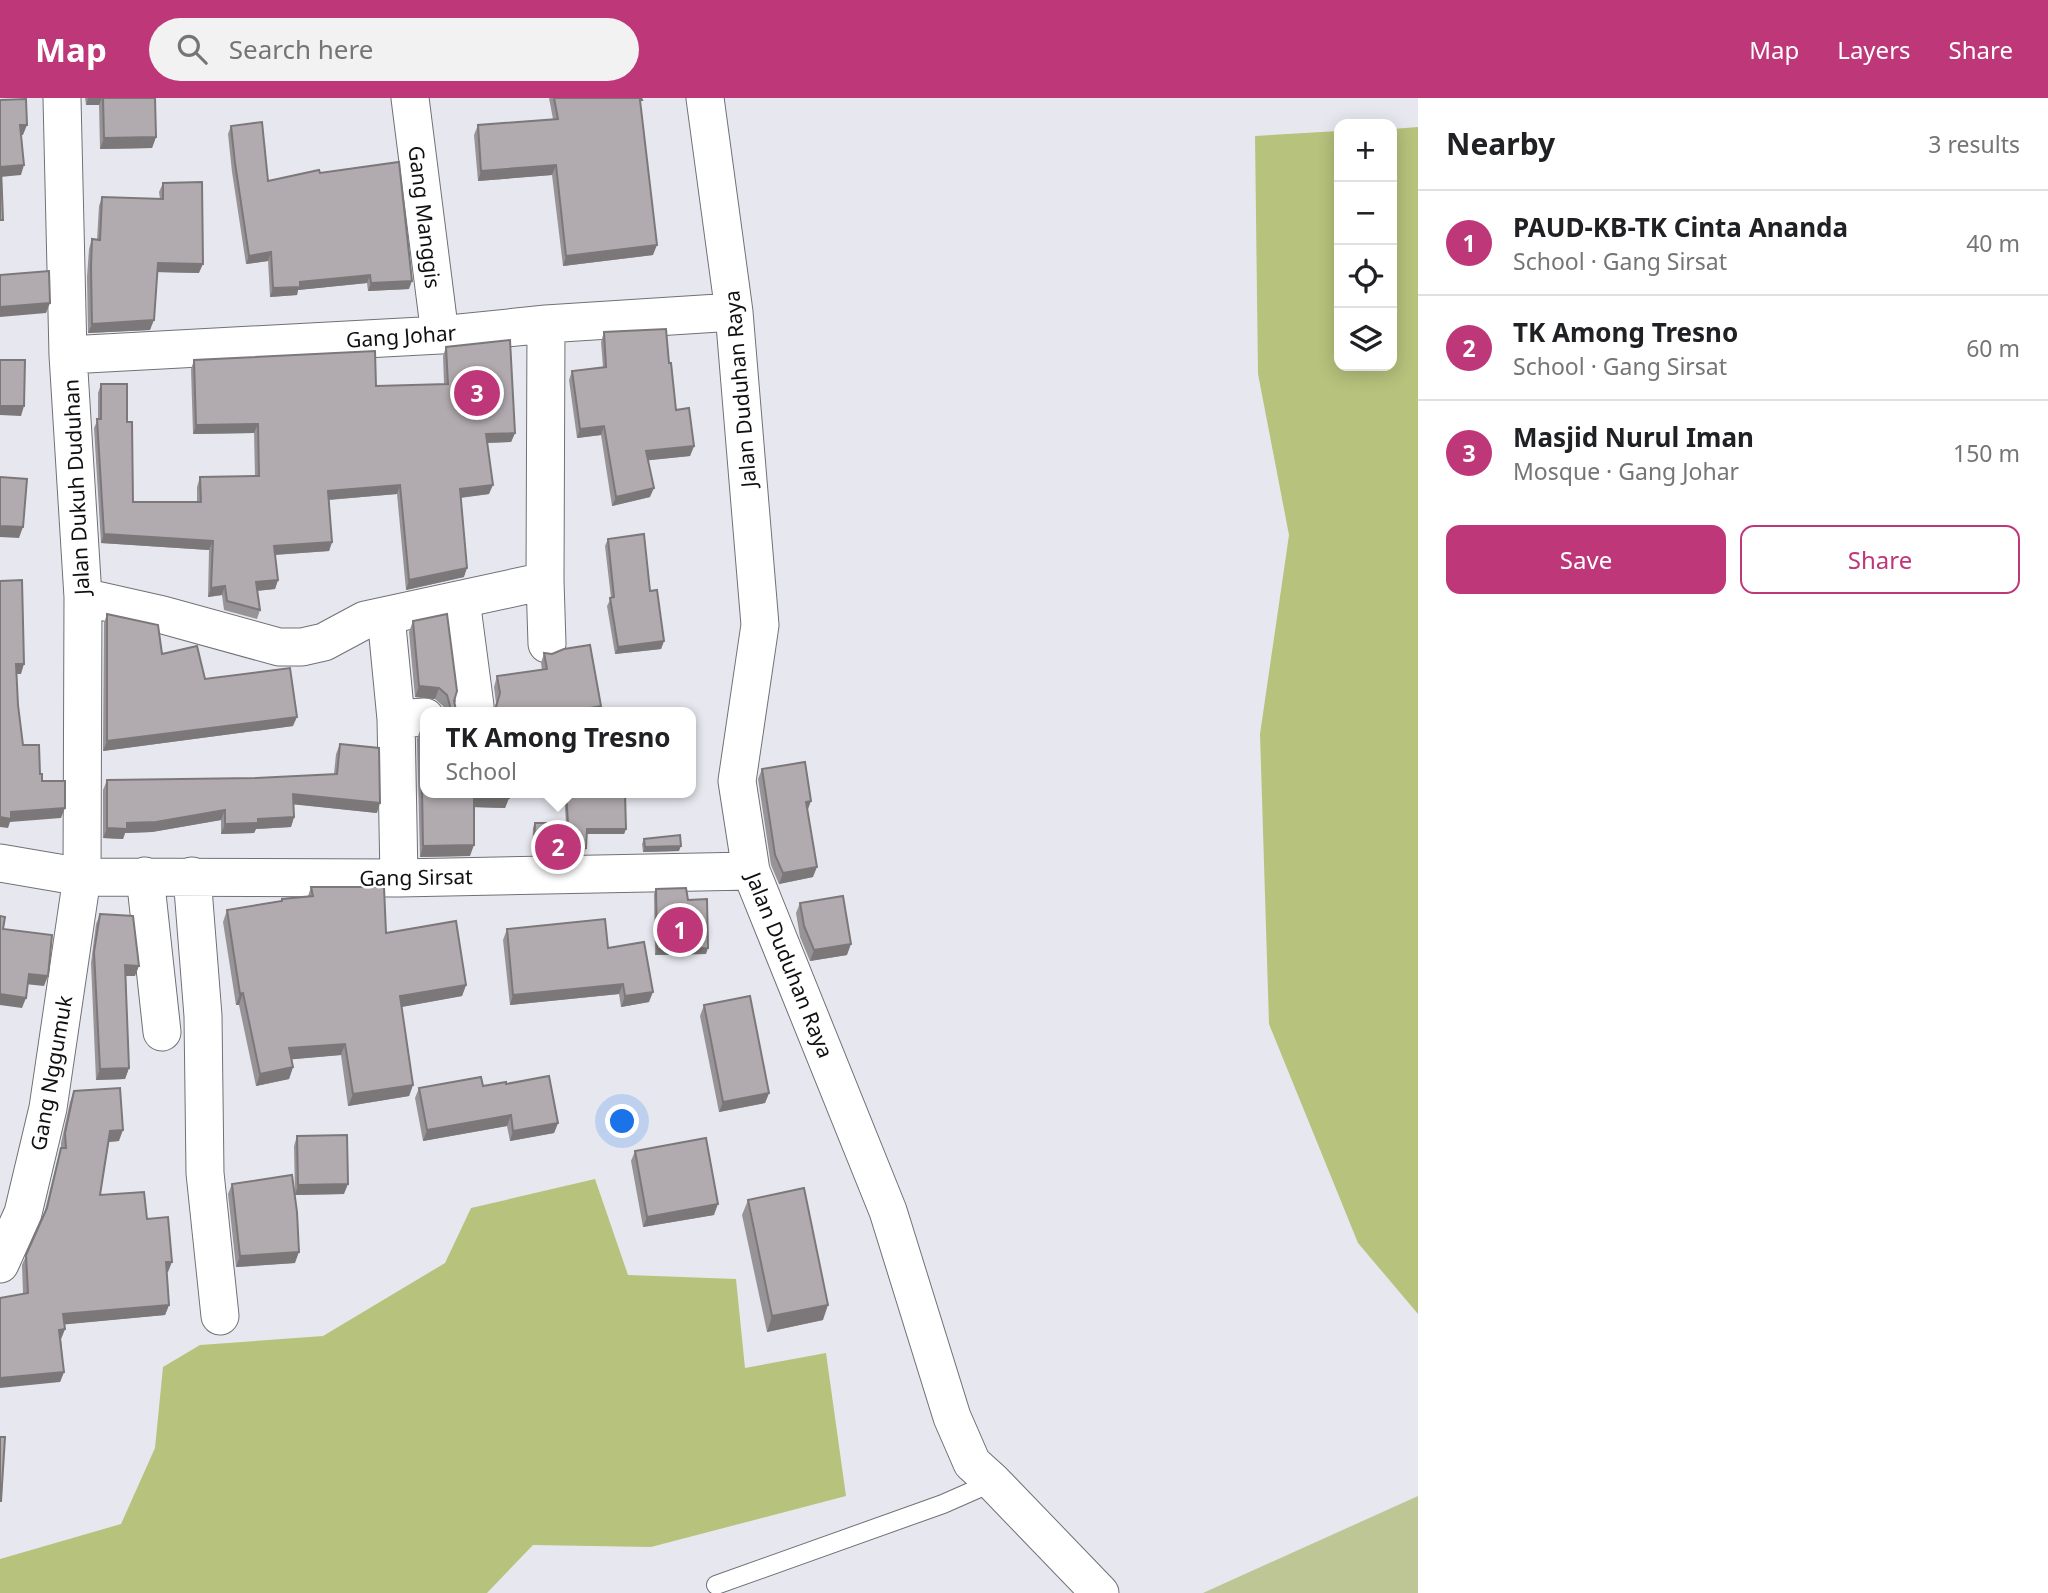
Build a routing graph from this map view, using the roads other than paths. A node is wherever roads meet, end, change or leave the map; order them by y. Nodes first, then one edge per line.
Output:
1 (62, 98) edge
2 (410, 98) edge
3 (705, 98) edge
4 (734, 312) junction
5 (546, 324) junction
6 (440, 335) junction
7 (68, 355) junction
8 (545, 582) junction
9 (83, 597) junction
10 (461, 600) junction
11 (386, 616) junction
12 (547, 644) dead end
13 (474, 707) edge
14 (410, 718) edge
15 (0, 863) edge
16 (751, 871) junction
17 (145, 876) junction
18 (192, 876) junction
19 (82, 877) junction
20 (399, 878) junction
21 (162, 1032) dead end
22 (11, 1214) edge
23 (0, 1264) edge
24 (220, 1316) dead end
25 (993, 1482) junction
26 (716, 1585) dead end
27 (1100, 1593) edge

1 - 7 street, Jalan Dukuh Duduhan
2 - 6 street, Gang Manggis
3 - 4 street, Jalan Duduhan Raya
4 - 5 street, Gang Johar
4 - 16 street, Jalan Duduhan Raya
5 - 6 street, Gang Johar
5 - 8 street
6 - 7 street, Gang Johar
7 - 9 street, Jalan Dukuh Duduhan
8 - 10 street
8 - 12 street
9 - 11 street
9 - 19 street, Jalan Dukuh Duduhan
10 - 11 street
10 - 13 street
11 - 14 street
14 - 20 street
15 - 19 street, Gang Sirsat
16 - 20 street, Gang Sirsat
16 - 25 street, Jalan Duduhan Raya
17 - 18 street, Gang Sirsat
17 - 19 street, Gang Sirsat
17 - 21 street
18 - 20 street, Gang Sirsat
18 - 24 street
19 - 22 street, Gang Nggumuk
22 - 23 street, Gang Nggumuk
25 - 26 lane
25 - 27 street, Jalan Duduhan Raya

